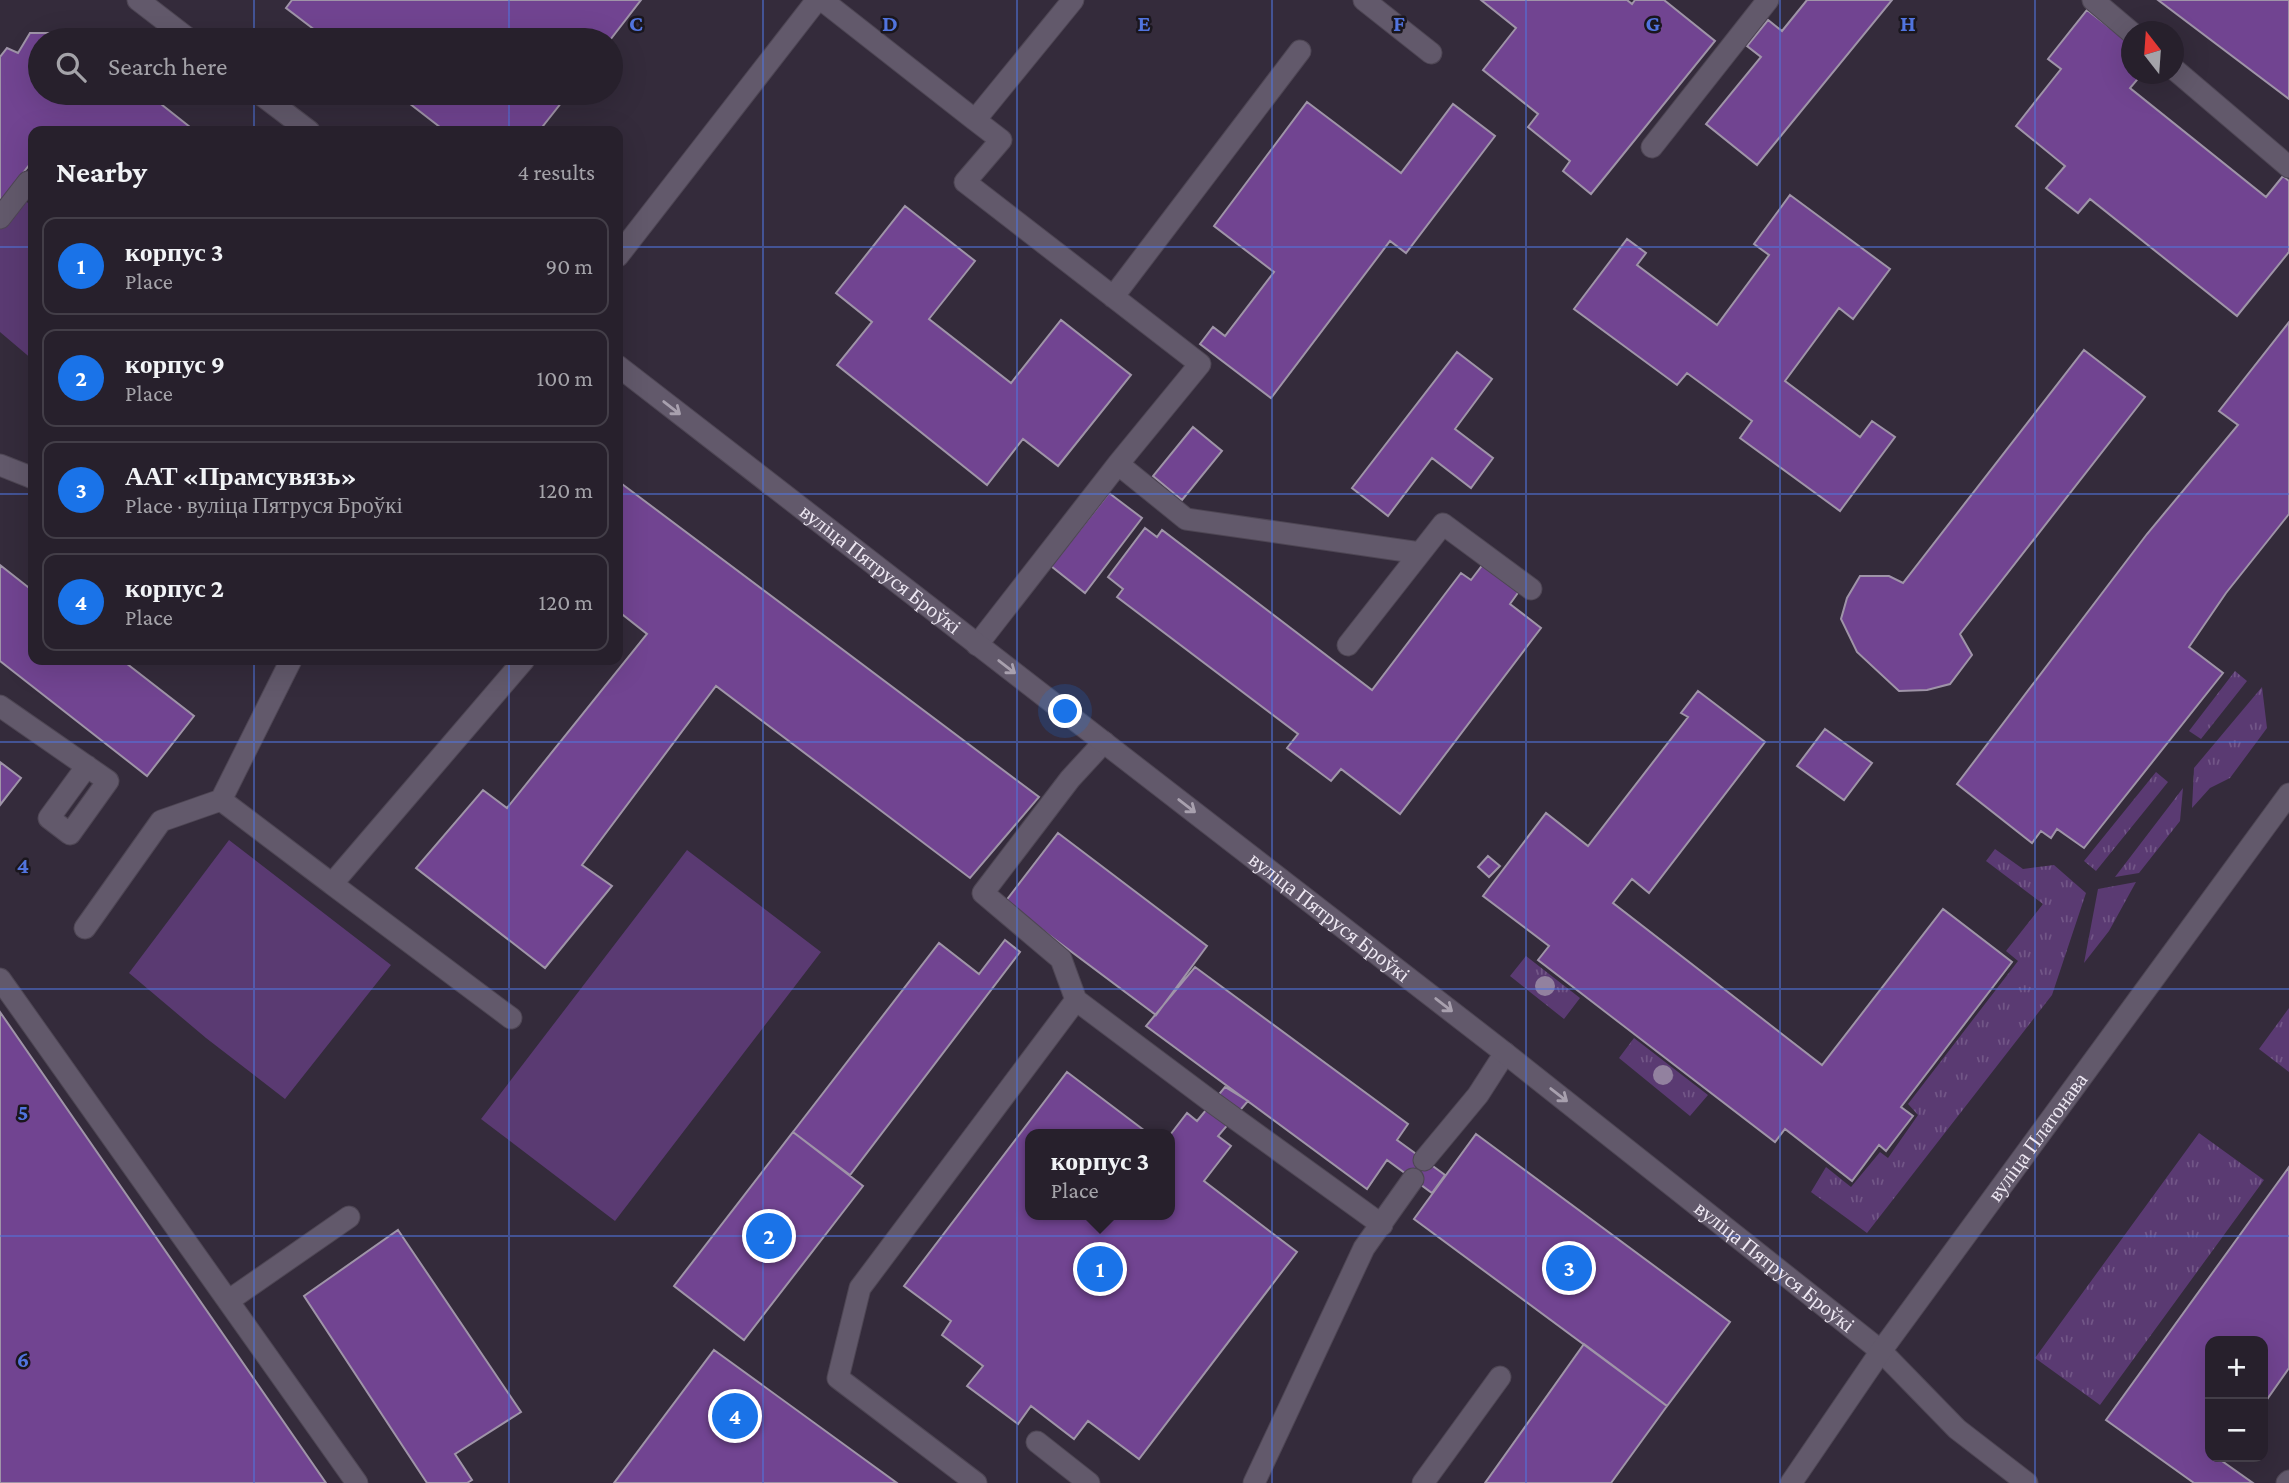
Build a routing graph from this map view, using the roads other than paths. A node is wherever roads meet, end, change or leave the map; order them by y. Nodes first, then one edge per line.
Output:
1 (138, 0) edge
2 (817, 0) edge
3 (822, 0) edge
4 (1073, 0) edge
5 (1364, 0) edge
6 (1768, 0) edge
7 (2093, 0) edge
8 (2121, 24) edge
9 (174, 28) edge
10 (1300, 51) dead end
11 (1431, 53) dead end
12 (2184, 78) edge
13 (275, 105) edge
14 (975, 120) junction
15 (302, 126) edge
16 (1652, 147) dead end
17 (2289, 167) edge
18 (28, 182) edge
19 (0, 218) edge
20 (623, 250) edge
21 (1112, 297) junction
22 (623, 370) edge
23 (1118, 464) junction
24 (0, 465) edge
25 (28, 476) edge
26 (1420, 553) junction
27 (1531, 589) dead end
28 (977, 645) junction
29 (1348, 645) dead end
30 (288, 665) edge
31 (520, 665) edge
32 (0, 706) edge
33 (1104, 742) junction
34 (87, 766) dead end
35 (2289, 794) edge
36 (220, 800) junction
37 (332, 884) junction
38 (85, 928) dead end
39 (0, 979) edge
40 (1076, 1000) junction
41 (511, 1018) dead end
42 (1505, 1053) junction
43 (1424, 1160) dead end
44 (1413, 1179) dead end
45 (349, 1217) dead end
46 (1382, 1225) junction
47 (228, 1301) junction
48 (1881, 1351) junction
49 (1500, 1377) dead end
50 (1037, 1442) dead end
51 (357, 1483) edge
52 (976, 1483) edge
53 (1089, 1483) edge
54 (1254, 1483) edge
55 (1423, 1483) edge
56 (1791, 1483) edge
57 (2027, 1483) edge

1 - 9 street
2 - 20 street
3 - 14 street
4 - 14 street
5 - 11 street
6 - 16 street
7 - 8 street
10 - 21 street
12 - 17 street
13 - 15 street
14 - 21 street
18 - 19 street
21 - 23 street
22 -> 28 street, вуліца Пятруся Броўкі
23 - 26 street
23 - 28 street
24 - 25 street
26 - 27 street
26 - 29 street
28 -> 33 street, вуліца Пятруся Броўкі
30 - 36 street
31 - 37 street
32 - 34 street
33 - 40 street
33 -> 42 street, вуліца Пятруся Броўкі
35 - 48 street, вуліца Платонава
36 - 37 street
36 - 38 street
37 - 41 street
39 - 47 street
40 - 46 street
40 - 52 street
42 - 43 street
42 -> 48 street, вуліца Пятруся Броўкі
44 - 46 street
45 - 47 street
46 - 54 street
47 - 51 street
48 - 56 street, вуліца Платонава
48 - 57 street, вуліца Пятруся Броўкі
49 - 55 street
50 - 53 street

